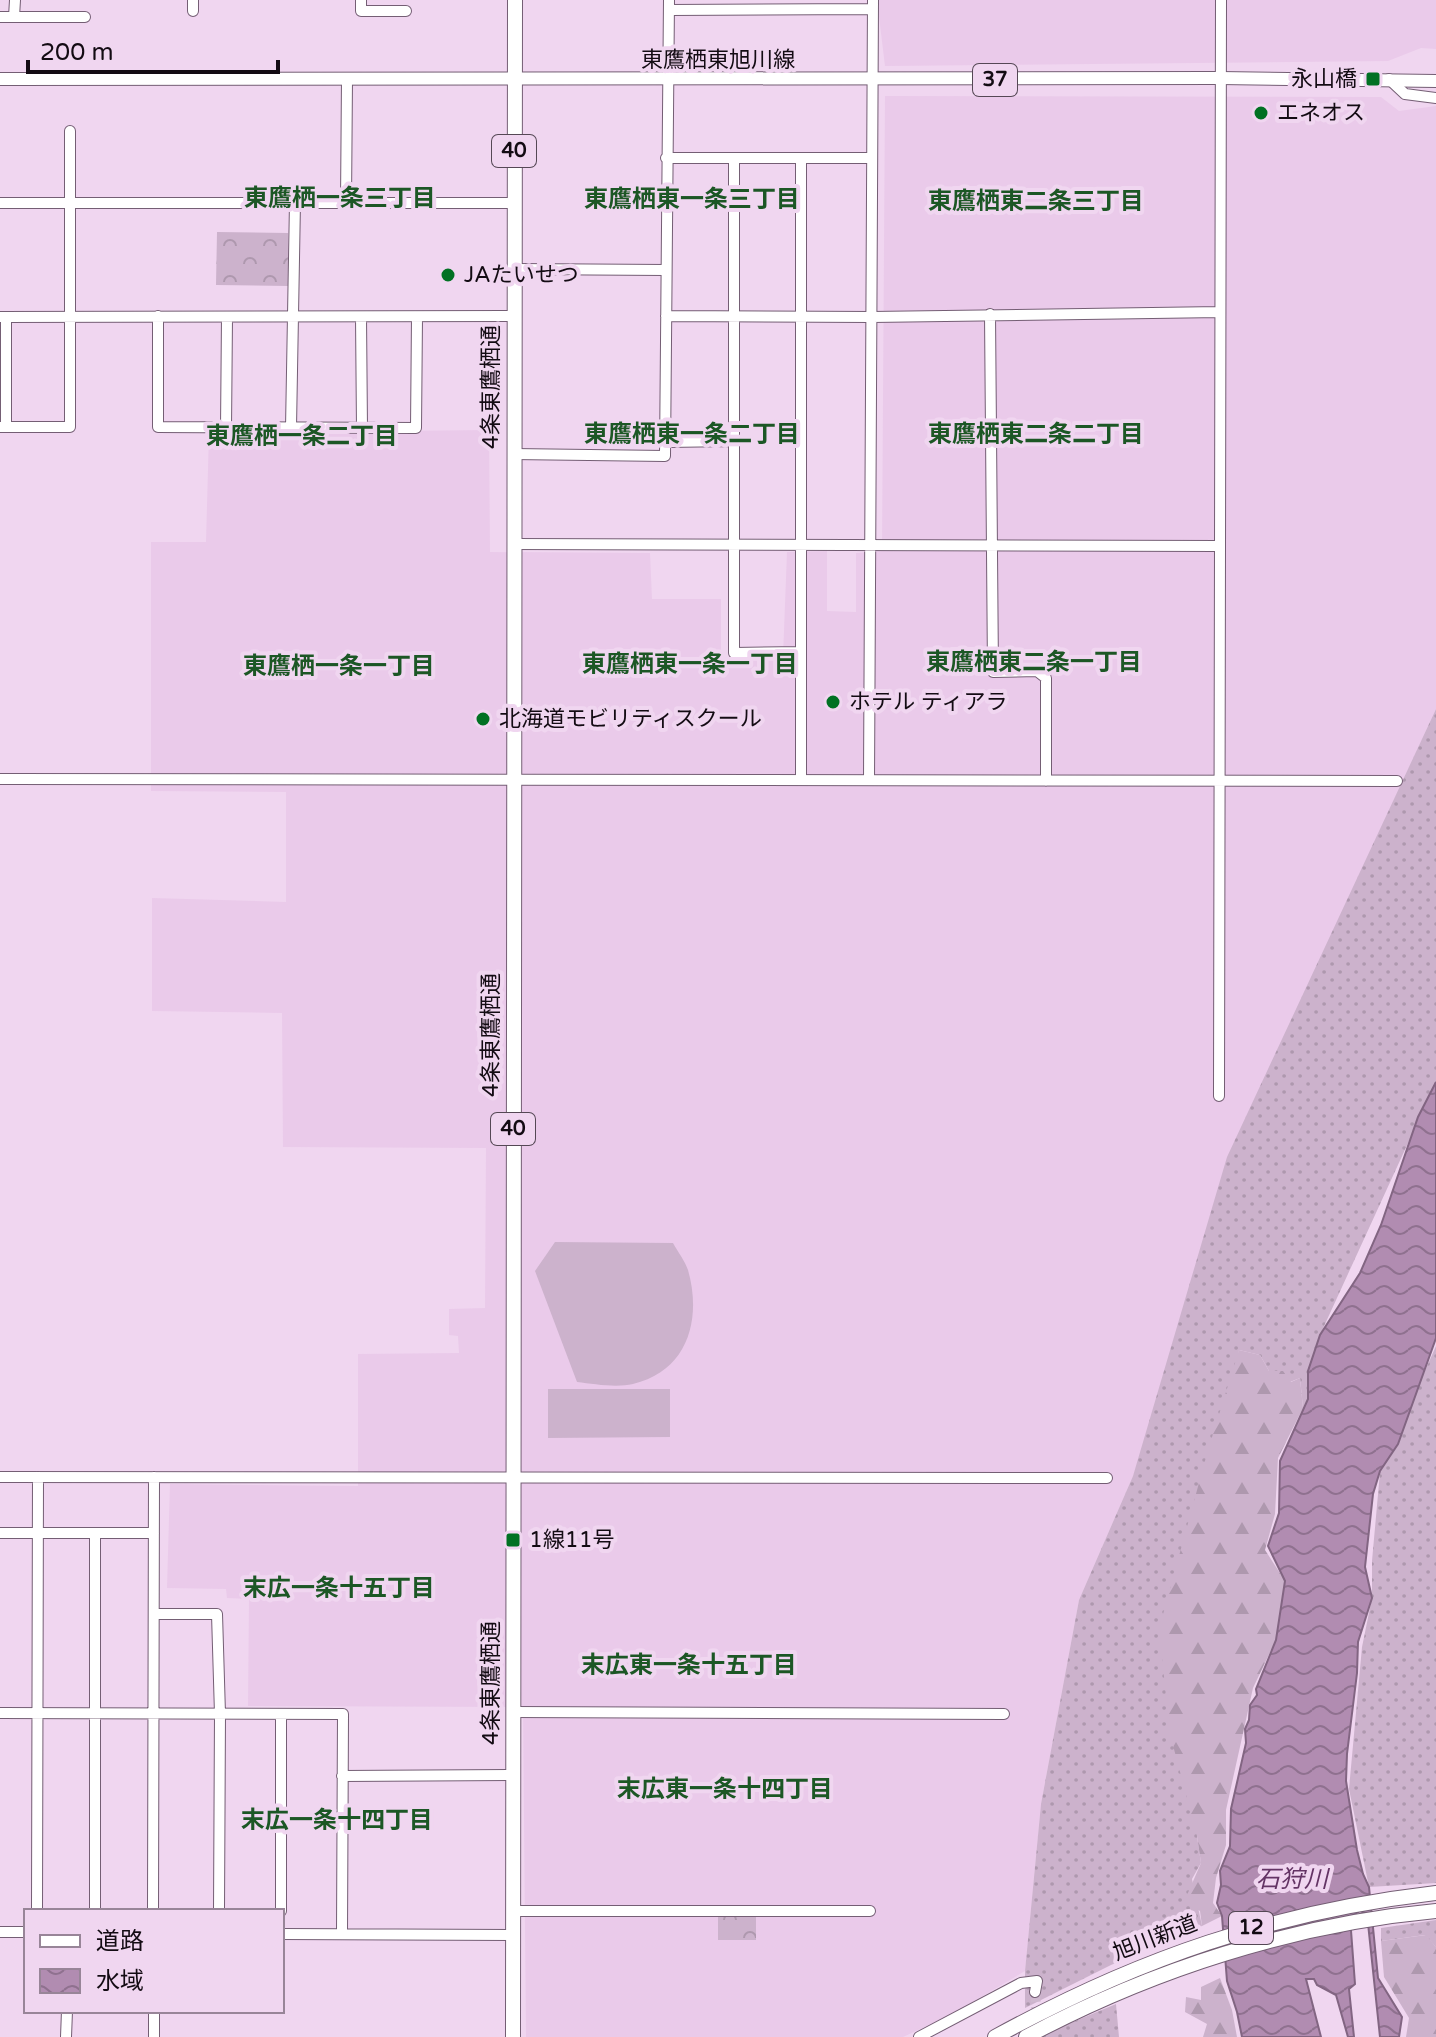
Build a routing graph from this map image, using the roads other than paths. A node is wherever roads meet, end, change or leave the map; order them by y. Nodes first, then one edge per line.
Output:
1 (15, 0) edge
2 (361, 0) edge
3 (515, 0) edge
4 (1221, 0) edge
5 (873, 4) edge
6 (669, 5) edge
7 (714, 5) edge
8 (759, 5) edge
9 (805, 5) edge
10 (406, 11) dead end
11 (0, 17) edge
12 (14, 17) junction
13 (85, 17) dead end
14 (1220, 78) junction
15 (0, 79) edge
16 (347, 79) junction
17 (1389, 79) junction
18 (515, 80) junction
19 (667, 80) junction
20 (873, 80) junction
21 (1436, 81) edge
22 (1436, 98) edge
23 (70, 131) dead end
24 (666, 158) junction
25 (734, 158) junction
26 (801, 158) junction
27 (872, 158) junction
28 (71, 202) junction
29 (295, 202) junction
30 (346, 202) junction
31 (0, 203) edge
32 (514, 203) junction
33 (514, 269) junction
34 (666, 270) junction
35 (1220, 312) junction
36 (990, 314) junction
37 (69, 316) junction
38 (158, 316) junction
39 (514, 316) junction
40 (666, 316) junction
41 (735, 316) junction
42 (3, 317) edge
43 (227, 317) junction
44 (294, 317) junction
45 (361, 317) junction
46 (417, 317) junction
47 (872, 317) junction
48 (801, 318) junction
49 (3, 427) edge
50 (226, 428) junction
51 (291, 428) junction
52 (362, 429) junction
53 (734, 441) junction
54 (666, 442) junction
55 (513, 454) junction
56 (513, 544) junction
57 (801, 545) junction
58 (872, 545) junction
59 (991, 545) junction
60 (735, 546) junction
61 (1219, 546) junction
62 (801, 652) junction
63 (0, 779) edge
64 (513, 780) junction
65 (801, 780) junction
66 (869, 780) junction
67 (1046, 781) junction
68 (1219, 781) junction
69 (1397, 781) dead end
70 (1219, 1096) dead end
71 (0, 1477) edge
72 (38, 1477) junction
73 (154, 1477) junction
74 (514, 1477) junction
75 (1107, 1478) dead end
76 (0, 1533) edge
77 (38, 1533) junction
78 (154, 1533) junction
79 (95, 1534) junction
80 (154, 1614) junction
81 (513, 1712) junction
82 (0, 1713) edge
83 (38, 1713) junction
84 (94, 1713) junction
85 (154, 1713) junction
86 (220, 1714) junction
87 (1004, 1714) dead end
88 (281, 1716) junction
89 (513, 1775) junction
90 (342, 1776) junction
91 (1436, 1893) edge
92 (37, 1909) edge
93 (95, 1909) edge
94 (153, 1909) edge
95 (219, 1909) edge
96 (281, 1909) edge
97 (513, 1911) junction
98 (870, 1911) dead end
99 (1436, 1911) edge
100 (0, 1932) edge
101 (24, 1932) edge
102 (284, 1934) edge
103 (342, 1934) junction
104 (513, 1935) junction
105 (1035, 1992) dead end
106 (67, 2013) edge
107 (154, 2013) edge
108 (66, 2037) edge
109 (154, 2037) edge
110 (513, 2037) edge
111 (919, 2037) edge
112 (995, 2037) edge
113 (1026, 2037) edge

1 - 12 street
2 - 10 street
3 - 18 highway, 40
4 - 14 street
5 - 9 street
5 - 20 street
6 - 7 street
6 - 19 street
7 - 8 street
8 - 9 street
11 - 12 street
12 - 13 street
14 - 17 main road, 東鷹栖東旭川線 / 37
14 - 20 main road, 東鷹栖東旭川線 / 37
14 - 35 street
15 - 16 main road, 東鷹栖東旭川線 / 37
16 - 18 main road, 東鷹栖東旭川線 / 37
16 - 30 street
17 - 21 main road, 東鷹栖東旭川線 / 37
17 - 22 street
18 - 19 main road, 東鷹栖東旭川線 / 37
18 - 32 highway, 4条東鷹栖通 / 40
19 - 20 main road, 東鷹栖東旭川線 / 37
19 - 24 street
20 - 27 street
23 - 28 street
24 - 25 street
24 - 34 street
25 - 26 street
25 - 41 street
26 - 27 street
26 - 48 street
27 - 47 street
28 - 29 street
28 - 31 street
28 - 37 street
29 - 30 street
29 - 44 street
30 - 32 street
32 - 33 highway, 4条東鷹栖通 / 40
33 - 34 street
33 - 39 highway, 4条東鷹栖通 / 40
34 - 40 street
35 - 36 street
35 - 61 street
36 - 47 street
36 - 59 street
37 - 38 street
37 - 42 street
37 - 49 street
38 - 43 street
38 - 50 street
39 - 46 street
39 - 55 highway, 4条東鷹栖通 / 40
40 - 41 street
40 - 54 street
41 - 48 street
41 - 53 street
42 - 49 street
43 - 44 street
43 - 50 street
44 - 45 street
44 - 51 street
45 - 46 street
45 - 52 street
46 - 52 street
47 - 48 street
47 - 58 street
48 - 57 street
50 - 51 street
51 - 52 street
53 - 54 street
53 - 60 street
54 - 55 street
55 - 56 highway, 4条東鷹栖通 / 40
56 - 60 street
56 - 64 highway, 4条東鷹栖通 / 40
57 - 58 street
57 - 60 street
57 - 62 street
58 - 59 street
58 - 66 street
59 - 61 street
59 - 67 street
60 - 62 street
61 - 68 street
62 - 65 street
63 - 64 street
64 - 65 street
64 - 74 highway, 4条東鷹栖通 / 40
65 - 66 street
66 - 67 street
67 - 68 street
68 - 69 street
68 - 70 street
71 - 72 street
72 - 73 street
72 - 77 street
73 - 74 street
73 - 78 street
74 - 75 street
74 - 81 highway, 4条東鷹栖通 / 40
76 - 77 street
77 - 79 street
77 - 83 street
78 - 79 street
78 - 80 street
79 - 84 street
80 - 85 street
80 - 86 street
81 - 87 street
81 - 89 highway, 4条東鷹栖通 / 40
82 - 83 street
83 - 84 street
83 - 92 street
84 - 85 street
84 - 93 street
85 - 86 street
85 - 94 street
86 - 88 street
86 - 95 street
88 - 90 street
88 - 96 street
89 - 90 street
89 - 97 highway, 4条東鷹栖通 / 40
90 - 103 street
91 - 112 highway, 旭川新道 / 12
97 - 98 street
97 - 104 highway, 4条東鷹栖通 / 40
99 - 113 highway, 旭川新道 / 12
100 - 101 street
102 - 103 street
103 - 104 street
104 - 110 highway, 4条東鷹栖通 / 40
105 - 111 street
106 - 108 street
107 - 109 street

